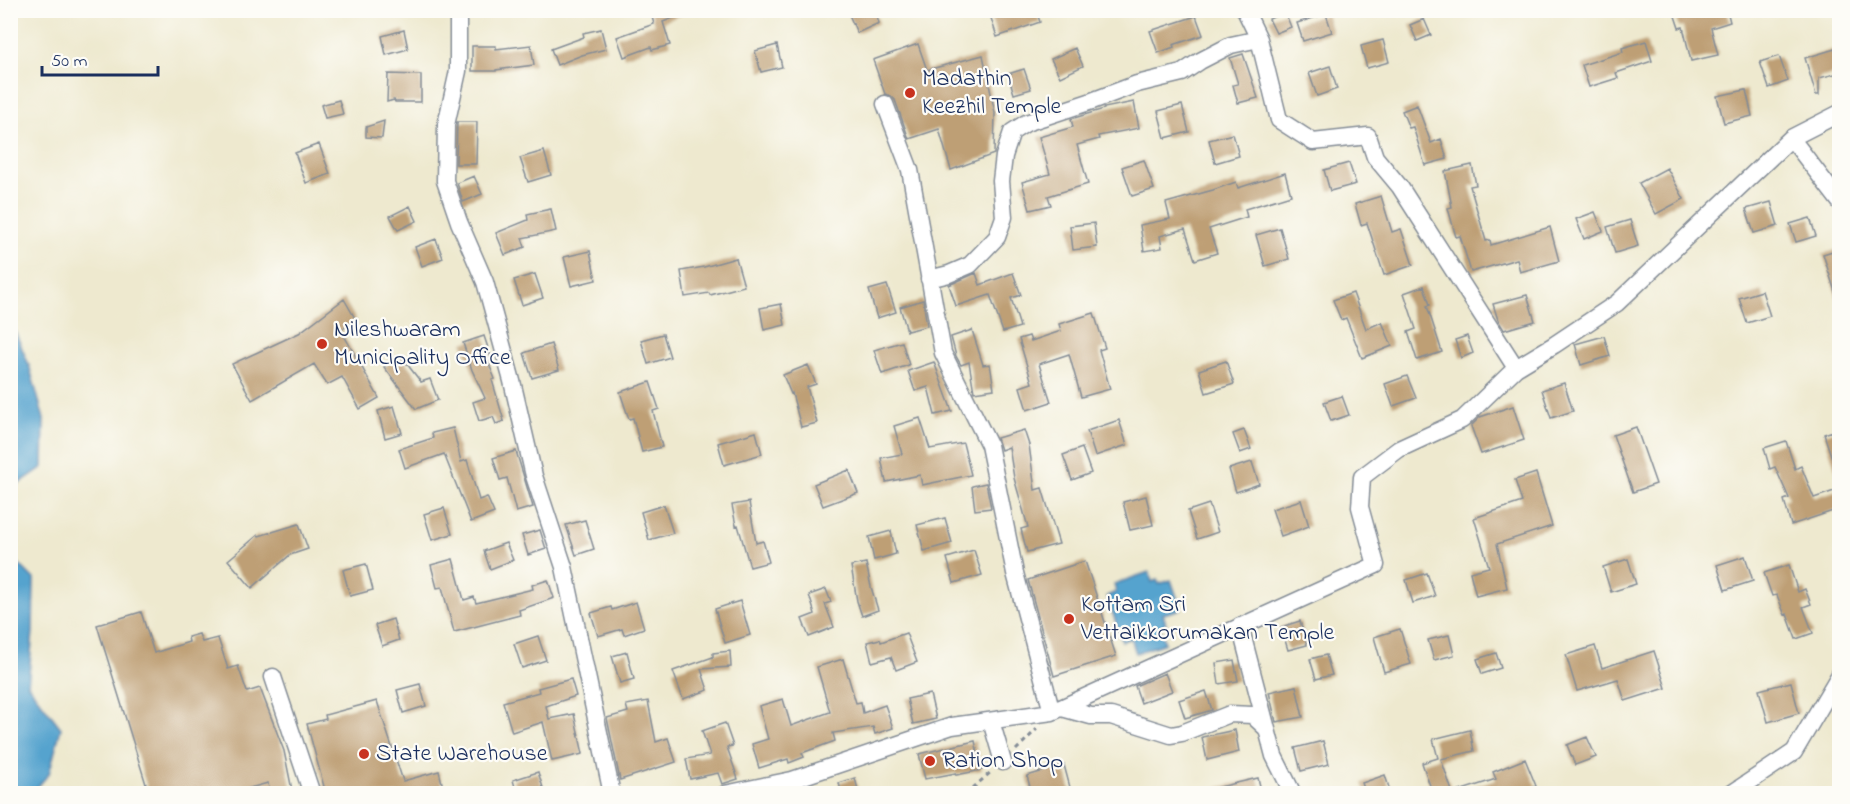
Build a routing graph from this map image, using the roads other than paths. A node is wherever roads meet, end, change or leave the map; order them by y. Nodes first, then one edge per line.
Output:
1 (459, 10) edge
2 (1245, 10) edge
3 (1259, 39) junction
4 (885, 104) dead end
5 (1839, 113) edge
6 (1791, 138) junction
7 (1839, 202) edge
8 (929, 279) junction
9 (1516, 368) junction
10 (1240, 626) junction
11 (1839, 674) edge
12 (273, 677) dead end
13 (1057, 710) junction
14 (991, 721) junction
15 (1266, 728) junction
16 (1003, 762) dead end
17 (1737, 792) edge
18 (312, 794) edge
19 (612, 794) edge
20 (725, 794) edge
21 (1293, 794) edge

1 - 19 street
2 - 3 street
3 - 8 street
3 - 9 street
4 - 8 street
5 - 6 street
6 - 7 street
6 - 9 street
8 - 13 street
9 - 10 street
10 - 13 street
10 - 15 street
11 - 17 street
12 - 18 street
13 - 14 street
13 - 15 street
14 - 16 street
14 - 20 street
15 - 21 street

